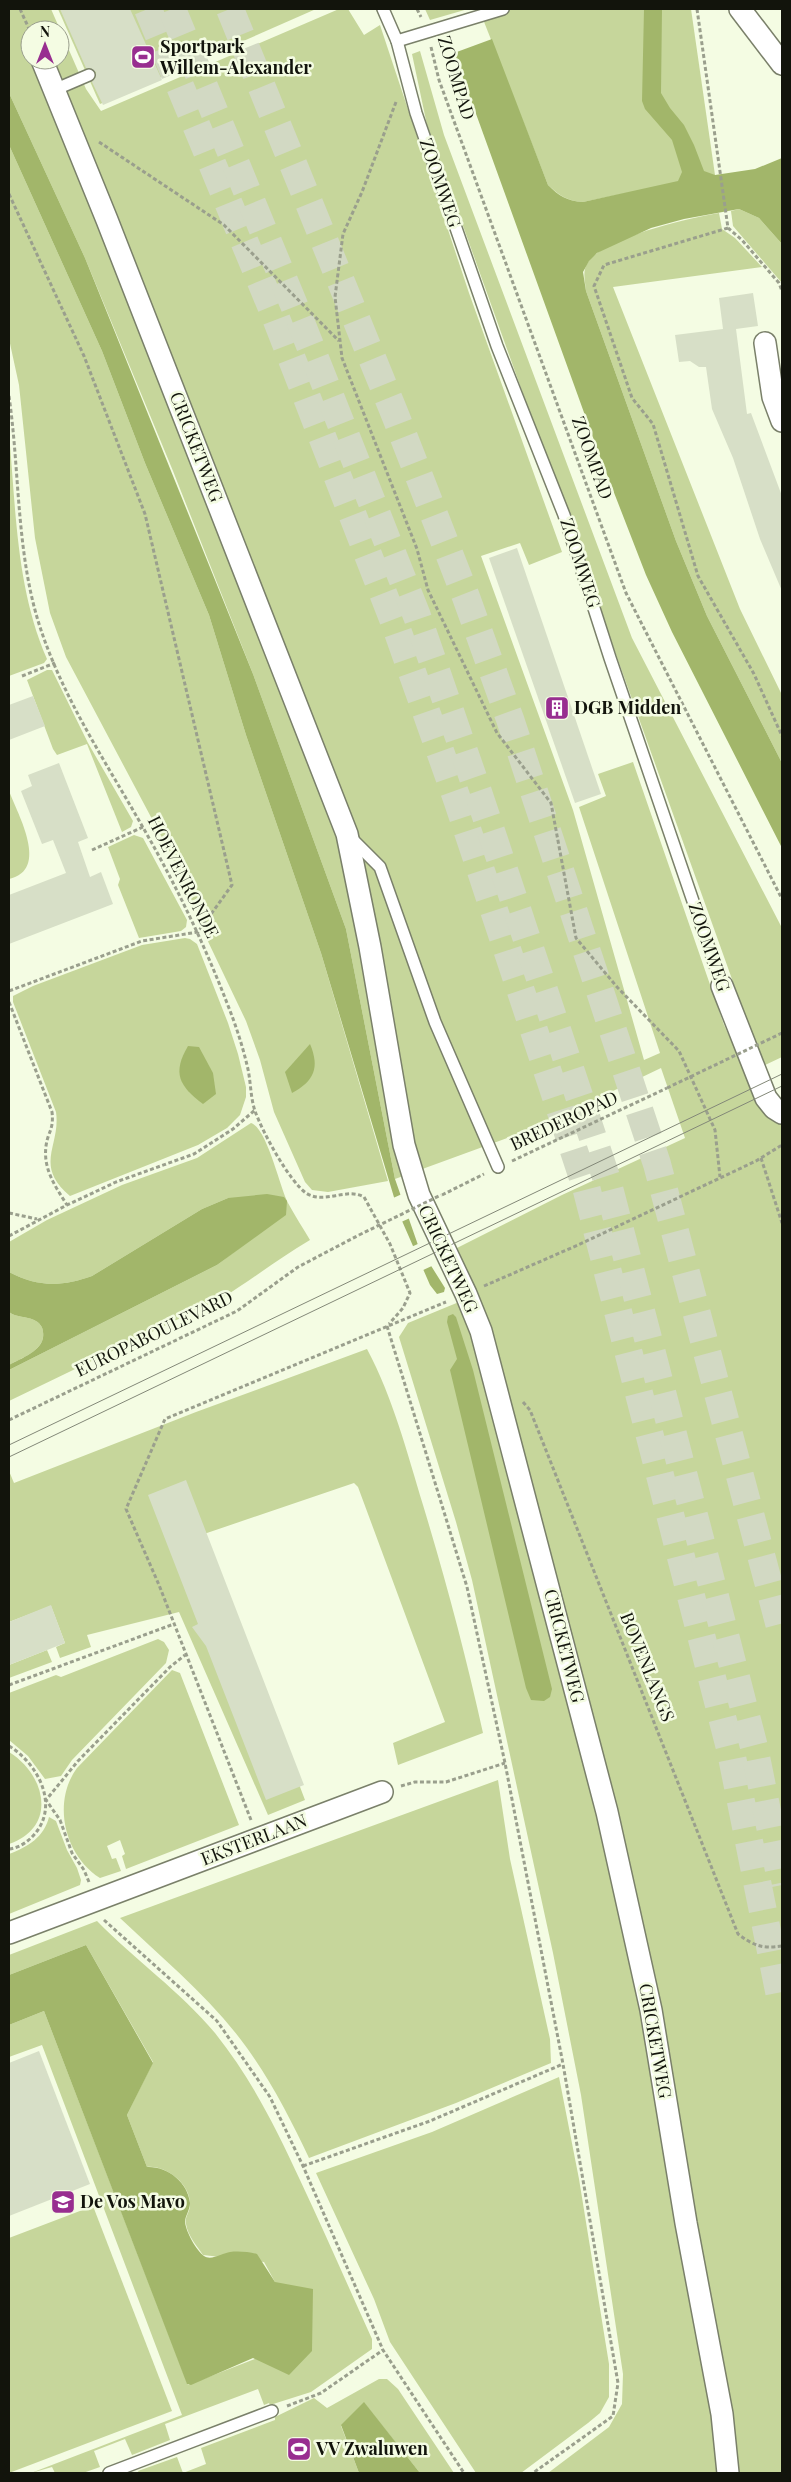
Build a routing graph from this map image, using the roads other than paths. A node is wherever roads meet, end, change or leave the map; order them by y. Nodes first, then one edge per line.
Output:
1 (382, 9) edge
2 (502, 9) edge
3 (740, 9) edge
4 (397, 41) junction
5 (782, 64) edge
6 (46, 70) edge
7 (89, 75) dead end
8 (54, 90) junction
9 (765, 343) dead end
10 (782, 421) edge
11 (347, 834) junction
12 (722, 986) joint
13 (782, 1113) edge
14 (498, 1167) road end
15 (382, 1792) road end
16 (9, 1934) edge
17 (272, 2411) road end
18 (109, 2473) edge
19 (728, 2473) edge

1 - 4 lane, ZOOMWEG
2 - 4 lane
3 - 5 street
4 - 12 lane, ZOOMWEG
6 - 8 street, CRICKETWEG
7 - 8 lane
8 - 11 street, CRICKETWEG
9 - 10 street
11 - 14 lane, CRICKETWEG
11 - 19 street, CRICKETWEG
12 - 13 street, ZOOMWEG
15 - 16 street, EKSTERLAAN
17 - 18 lane

